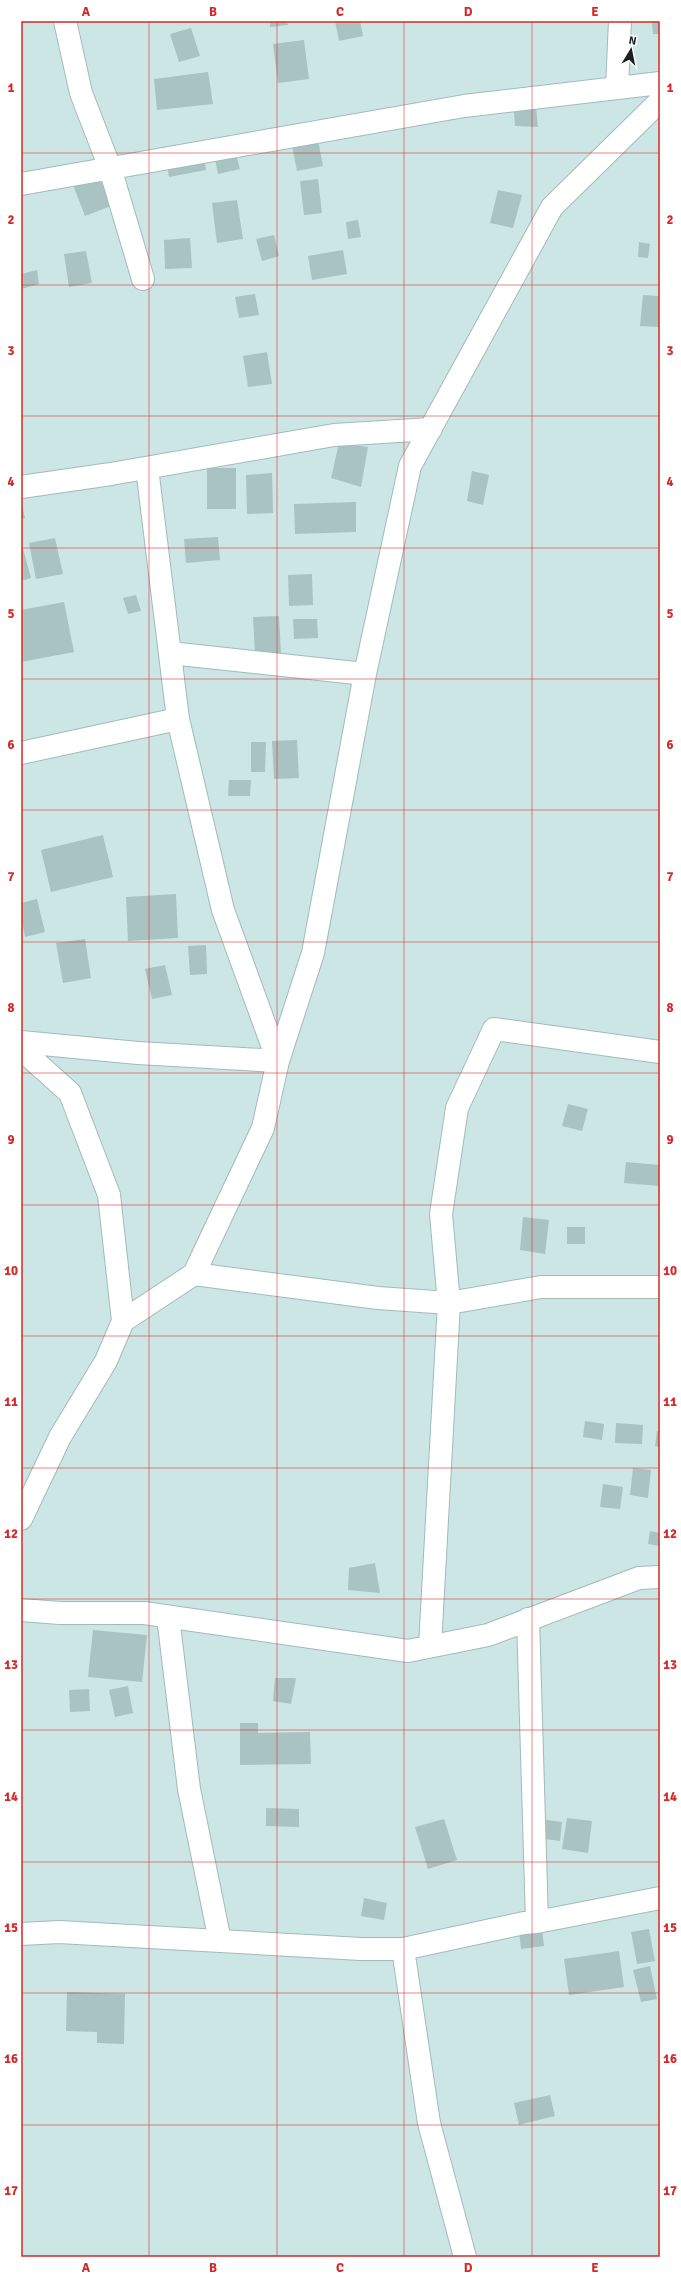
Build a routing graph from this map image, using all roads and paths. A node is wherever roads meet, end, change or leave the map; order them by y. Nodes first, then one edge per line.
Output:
1 (65, 21) edge
2 (620, 21) edge
3 (660, 83) edge
4 (617, 88) junction
5 (660, 101) edge
6 (110, 168) junction
7 (21, 184) edge
8 (143, 279) dead end
9 (431, 429) junction
10 (147, 468) junction
11 (21, 487) edge
12 (170, 653) junction
13 (365, 674) junction
14 (178, 719) junction
15 (21, 753) edge
16 (21, 1042) edge
17 (21, 1048) edge
18 (660, 1052) edge
19 (278, 1061) junction
20 (194, 1274) junction
21 (660, 1287) edge
22 (449, 1303) junction
23 (123, 1321) junction
24 (21, 1519) edge
25 (660, 1577) edge
26 (21, 1610) edge
27 (168, 1616) junction
28 (528, 1619) junction
29 (430, 1646) junction
30 (660, 1898) edge
31 (537, 1922) junction
32 (21, 1934) edge
33 (220, 1942) junction
34 (403, 1949) junction
35 (465, 2257) edge

1 - 6 street
2 - 4 street
3 - 4 street
4 - 6 street
5 - 9 street
6 - 7 street
6 - 8 street
9 - 10 street
9 - 13 street
10 - 11 street
10 - 12 street
12 - 13 street
12 - 14 street
13 - 19 street
14 - 15 street
14 - 19 street
16 - 19 street
17 - 23 street
18 - 22 street
19 - 20 street
20 - 22 street
20 - 23 street
21 - 22 street
22 - 29 street
23 - 24 street
25 - 28 street
26 - 27 street
27 - 29 street
27 - 33 street
28 - 29 street
28 - 31 street
30 - 31 street
31 - 34 street
32 - 33 street
33 - 34 street
34 - 35 street

